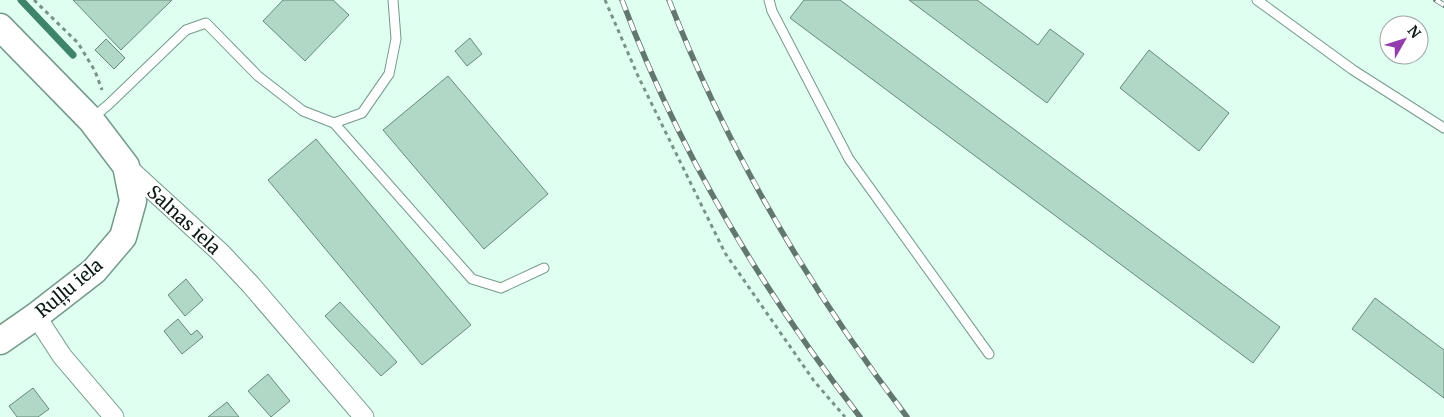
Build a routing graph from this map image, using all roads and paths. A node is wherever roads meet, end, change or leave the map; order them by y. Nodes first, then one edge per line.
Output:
1 (34, 0) edge
2 (393, 0) edge
3 (604, 0) edge
4 (768, 0) edge
5 (1257, 0) edge
6 (0, 27) edge
7 (99, 112) junction
8 (334, 123) junction
9 (1444, 128) edge
10 (126, 166) junction
11 (544, 268) dead end
12 (36, 316) junction
13 (0, 341) edge
14 (988, 354) dead end
15 (114, 417) edge
16 (364, 417) edge
17 (844, 417) edge

1 - 7 path
2 - 8 lane
3 - 17 path
4 - 14 lane
5 - 9 lane
6 - 7 main road, Salnas iela
7 - 8 lane
7 - 10 main road, Salnas iela
8 - 11 lane
10 - 12 main road, Ruļļu iela
10 - 16 street, Salnas iela
12 - 13 main road, Ruļļu iela
12 - 15 street

